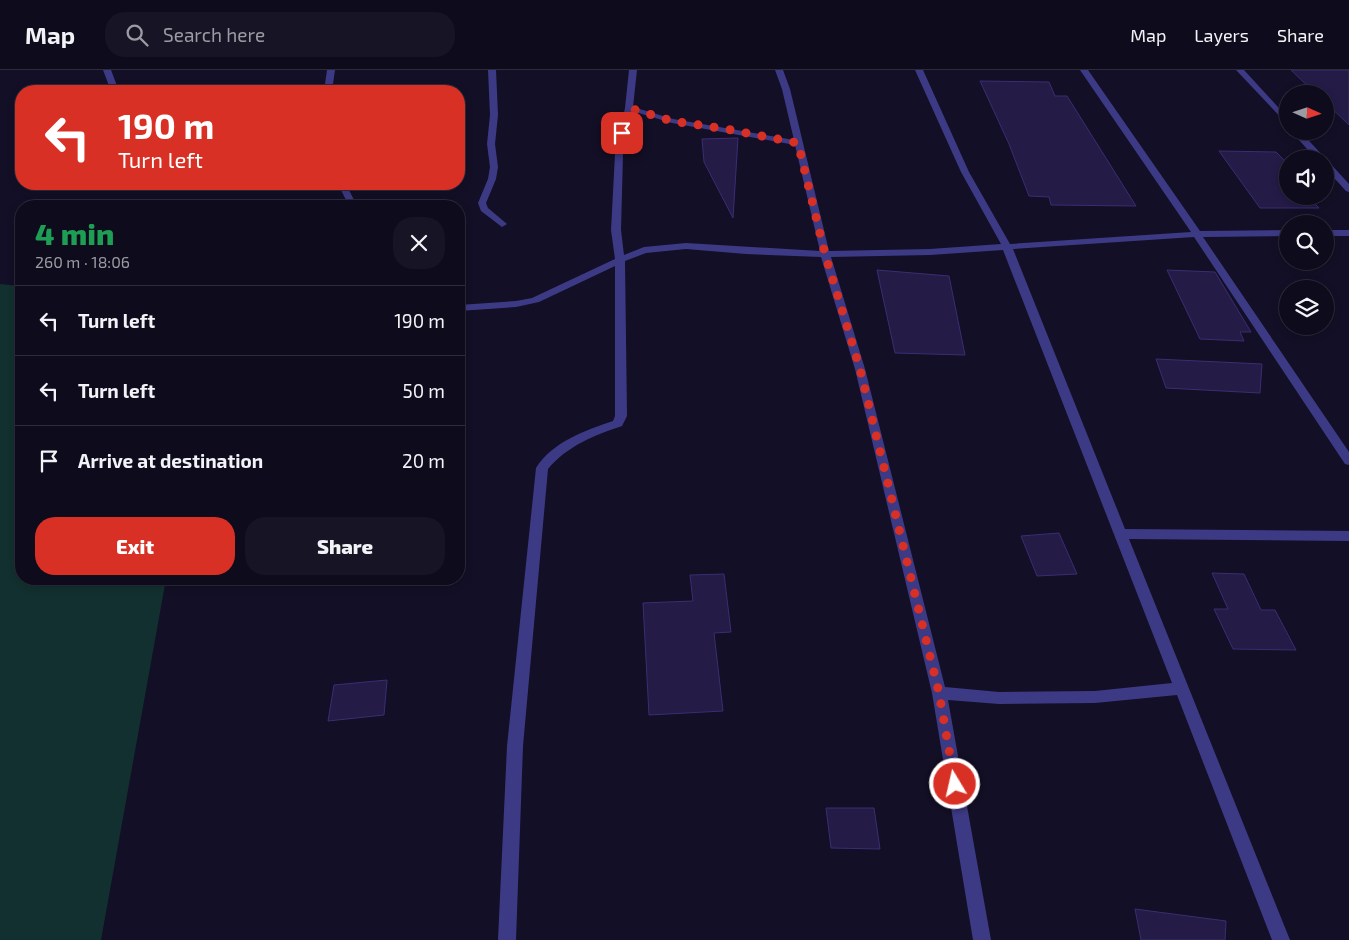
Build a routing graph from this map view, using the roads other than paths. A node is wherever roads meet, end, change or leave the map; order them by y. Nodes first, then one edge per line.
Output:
1 (107, 70) edge
2 (331, 70) edge
3 (492, 70) edge
4 (633, 70) edge
5 (779, 70) edge
6 (919, 70) edge
7 (1084, 70) edge
8 (1240, 70) edge
9 (112, 85) edge
10 (329, 85) edge
11 (629, 108) junction
12 (1279, 113) edge
13 (1303, 140) edge
14 (798, 143) junction
15 (1313, 150) edge
16 (1334, 173) edge
17 (1349, 189) edge
18 (502, 224) dead end
19 (1334, 233) edge
20 (1349, 233) edge
21 (1197, 234) junction
22 (1279, 234) edge
23 (1007, 247) junction
24 (825, 254) junction
25 (620, 260) junction
26 (465, 308) edge
27 (1349, 461) edge
28 (1120, 534) junction
29 (1349, 536) edge
30 (1182, 688) junction
31 (939, 693) junction
32 (507, 940) edge
33 (982, 940) edge
34 (1281, 940) edge

1 - 9 street
2 - 10 street
3 - 18 street
4 - 11 street
5 - 14 street
6 - 23 street
7 - 21 street
8 - 12 street
11 - 14 street
11 - 25 street
13 - 15 street
14 - 24 street
16 - 17 street
19 - 20 street
21 - 22 street
21 - 23 street
21 - 27 street
23 - 24 street
23 - 28 street
24 - 25 street
24 - 31 street
25 - 26 street
25 - 32 street
28 - 29 street
28 - 30 street
30 - 31 street
30 - 34 street
31 - 33 street

